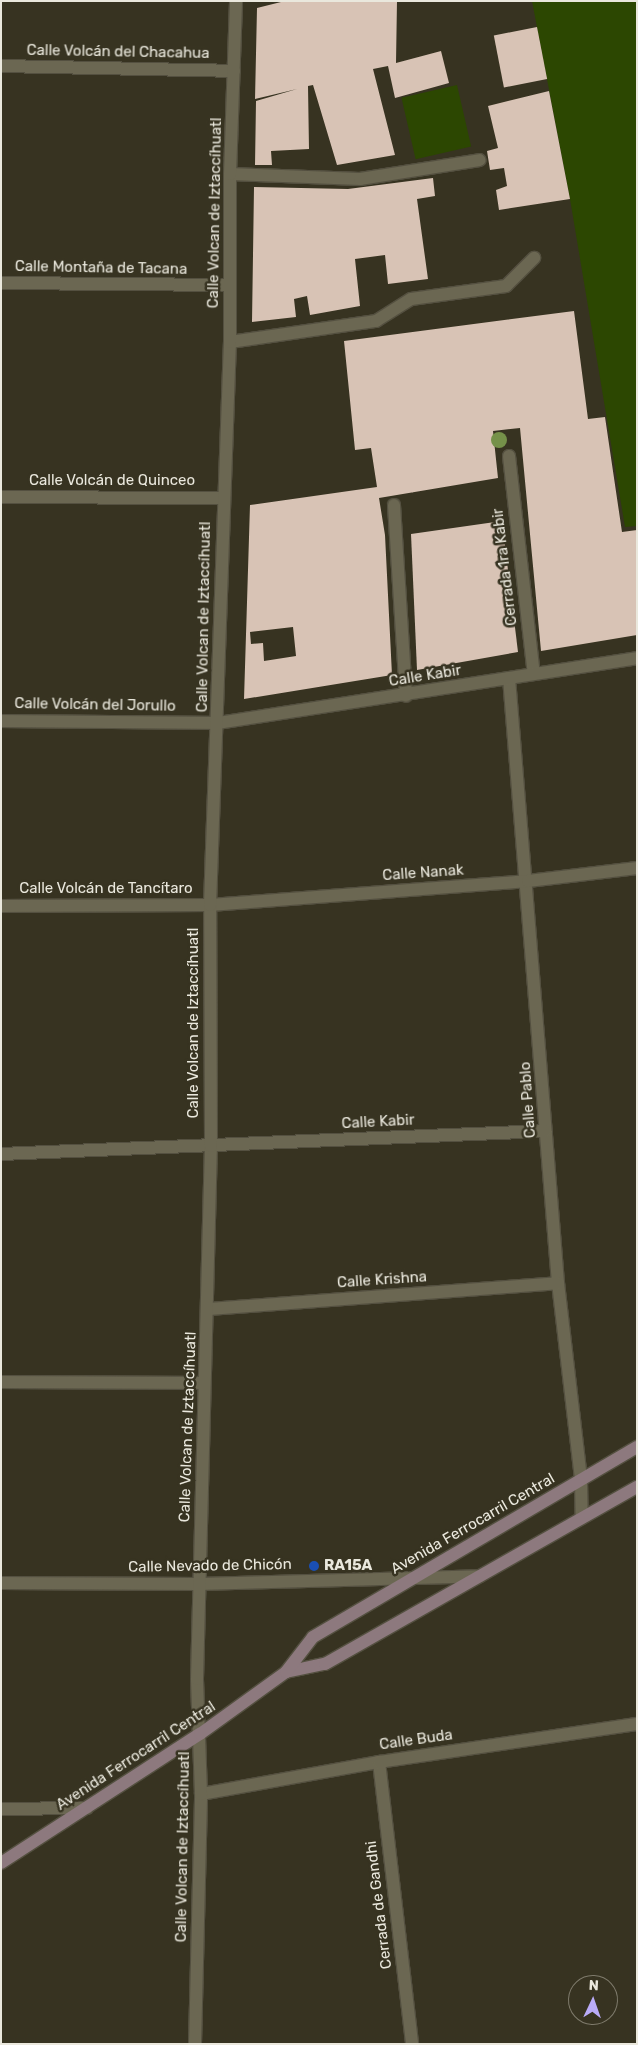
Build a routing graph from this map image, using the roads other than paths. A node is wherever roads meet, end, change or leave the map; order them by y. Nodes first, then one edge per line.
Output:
1 (236, 1) edge
2 (1, 66) edge
3 (234, 71) junction
4 (480, 160) dead end
5 (230, 174) junction
6 (534, 258) dead end
7 (1, 283) edge
8 (230, 285) junction
9 (230, 342) junction
10 (509, 456) dead end
11 (1, 497) edge
12 (223, 498) junction
13 (394, 505) dead end
14 (637, 658) edge
15 (534, 674) junction
16 (509, 678) junction
17 (406, 696) junction
18 (1, 721) edge
19 (218, 723) junction
20 (637, 868) edge
21 (528, 881) junction
22 (1, 906) edge
23 (210, 906) junction
24 (546, 1131) junction
25 (211, 1146) junction
26 (1, 1154) edge
27 (558, 1283) junction
28 (208, 1309) junction
29 (1, 1382) edge
30 (204, 1384) junction
31 (637, 1446) edge
32 (581, 1479) junction
33 (637, 1487) edge
34 (582, 1518) junction
35 (480, 1576) junction
36 (413, 1578) junction
37 (1, 1583) edge
38 (200, 1584) junction
39 (286, 1672) junction
40 (637, 1724) edge
41 (200, 1734) junction
42 (379, 1762) junction
43 (201, 1794) junction
44 (87, 1808) junction
45 (1, 1809) edge
46 (1, 1863) edge
47 (195, 2044) edge
48 (412, 2044) edge

1 - 3 street, Calle Volcan de Iztaccíhuatl
2 - 3 street, Calle Volcán del Chacahua
3 - 5 street, Calle Volcan de Iztaccíhuatl
4 - 5 street
5 - 8 street, Calle Volcan de Iztaccíhuatl
6 - 9 street
7 - 8 street, Calle Montaña de Tacana
8 - 9 street, Calle Volcan de Iztaccíhuatl
9 - 12 street, Calle Volcan de Iztaccíhuatl
10 - 15 street, Cerrada 1ra Kabir
11 - 12 street, Calle Volcán de Quinceo
12 - 19 street, Calle Volcan de Iztaccíhuatl
13 - 17 street
14 - 15 street, Calle Kabir
15 - 16 street, Calle Kabir
16 - 17 street, Calle Kabir
16 - 21 street, Calle Pablo
17 - 19 street, Calle Kabir
18 - 19 street, Calle Volcán del Jorullo
19 - 23 street, Calle Volcan de Iztaccíhuatl
20 - 21 street, Calle Nanak
21 - 23 street, Calle Nanak
21 - 24 street, Calle Pablo
22 - 23 street, Calle Volcán de Tancítaro
23 - 25 street, Calle Volcan de Iztaccíhuatl
24 - 25 street, Calle Kabir
24 - 27 street, Calle Pablo
25 - 26 street, Calle Kabir
25 - 28 street, Calle Volcan de Iztaccíhuatl
27 - 28 street, Calle Krishna
27 - 32 street, Calle Pablo
28 - 30 street, Calle Volcan de Iztaccíhuatl
29 - 30 street
30 - 38 street, Calle Volcan de Iztaccíhuatl
31 - 32 street, Avenida Ferrocarril Central
32 - 34 street, Calle Pablo
32 - 36 street, Avenida Ferrocarril Central
33 - 34 street, Avenida Ferrocarril Central
34 - 35 street, Avenida Ferrocarril Central
35 - 36 street, Calle Nevado de Chicón
35 - 39 street, Avenida Ferrocarril Central
36 - 38 street, Calle Nevado de Chicón
36 - 39 street, Avenida Ferrocarril Central
37 - 38 street, Calle Nevado de Chicón
38 - 41 street, Calle Volcan de Iztaccíhuatl
39 - 41 street, Avenida Ferrocarril Central
40 - 42 street, Calle Buda
41 - 43 street, Calle Volcan de Iztaccíhuatl
41 - 44 street, Avenida Ferrocarril Central
42 - 43 street, Calle Buda
42 - 48 street, Cerrada de Gandhi
43 - 47 street, Calle Volcan de Iztaccíhuatl
44 - 45 street
44 - 46 street, Avenida Ferrocarril Central

